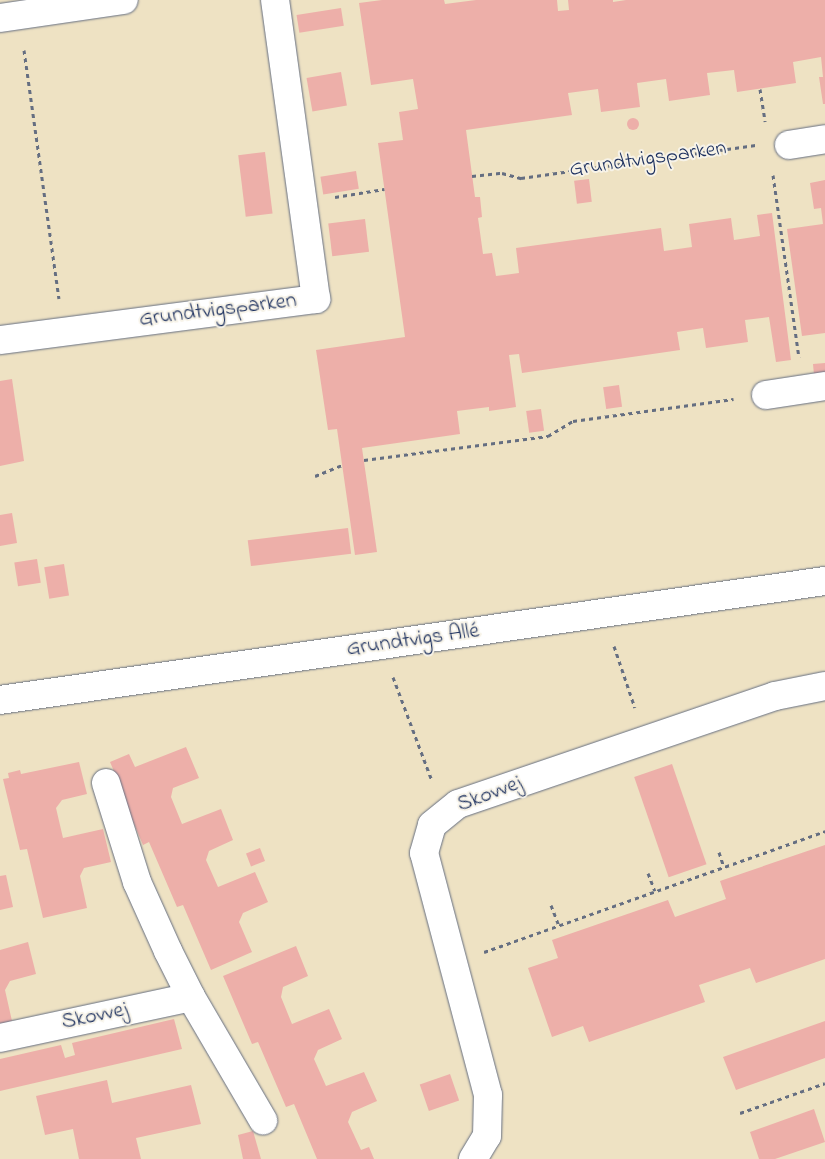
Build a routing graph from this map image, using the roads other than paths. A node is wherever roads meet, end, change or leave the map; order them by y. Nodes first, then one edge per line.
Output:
1 (124, 0) edge
2 (275, 0) edge
3 (10, 17) edge
4 (825, 139) edge
5 (778, 144) road end
6 (0, 340) edge
7 (814, 388) edge
8 (766, 395) road end
9 (825, 581) edge
10 (825, 686) edge
11 (0, 700) edge
12 (106, 783) dead end
13 (191, 997) junction
14 (0, 1038) edge
15 (263, 1120) dead end
16 (473, 1159) edge

1 - 3 street
2 - 6 street, Grundtvigsparken
4 - 5 street
7 - 8 street
9 - 11 street, Grundtvigs Allé
10 - 16 street, Skovvej
12 - 13 street
13 - 14 street, Skovvej
13 - 15 street

